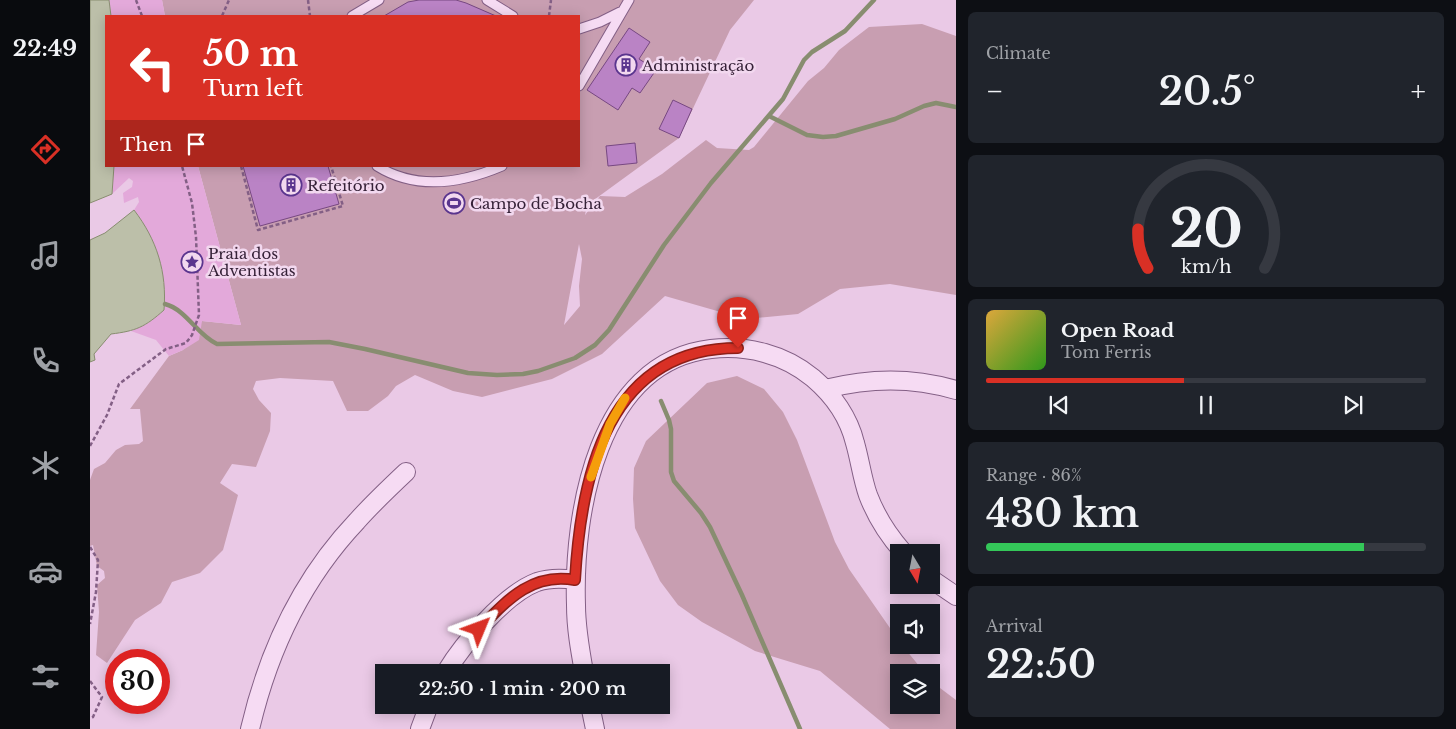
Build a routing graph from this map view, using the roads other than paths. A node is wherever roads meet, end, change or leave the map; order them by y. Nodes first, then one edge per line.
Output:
1 (379, 0) edge
2 (487, 0) edge
3 (629, 0) edge
4 (620, 12) junction
5 (354, 15) edge
6 (511, 15) edge
7 (580, 29) edge
8 (580, 83) edge
9 (379, 167) edge
10 (500, 167) edge
11 (825, 389) junction
12 (956, 390) edge
13 (406, 472) dead end
14 (897, 544) edge
15 (575, 580) junction
16 (940, 585) edge
17 (956, 596) edge
18 (451, 664) edge
19 (583, 664) edge
20 (426, 714) edge
21 (592, 714) edge
22 (250, 729) edge
23 (420, 729) edge
24 (595, 729) edge

1 - 5 lane
2 - 6 lane
3 - 4 lane
4 - 7 lane
4 - 8 lane
9 - 10 lane
11 - 12 street
11 - 14 street
11 - 15 street
13 - 22 street
15 - 18 street
15 - 19 street
16 - 17 street
20 - 23 street
21 - 24 street

